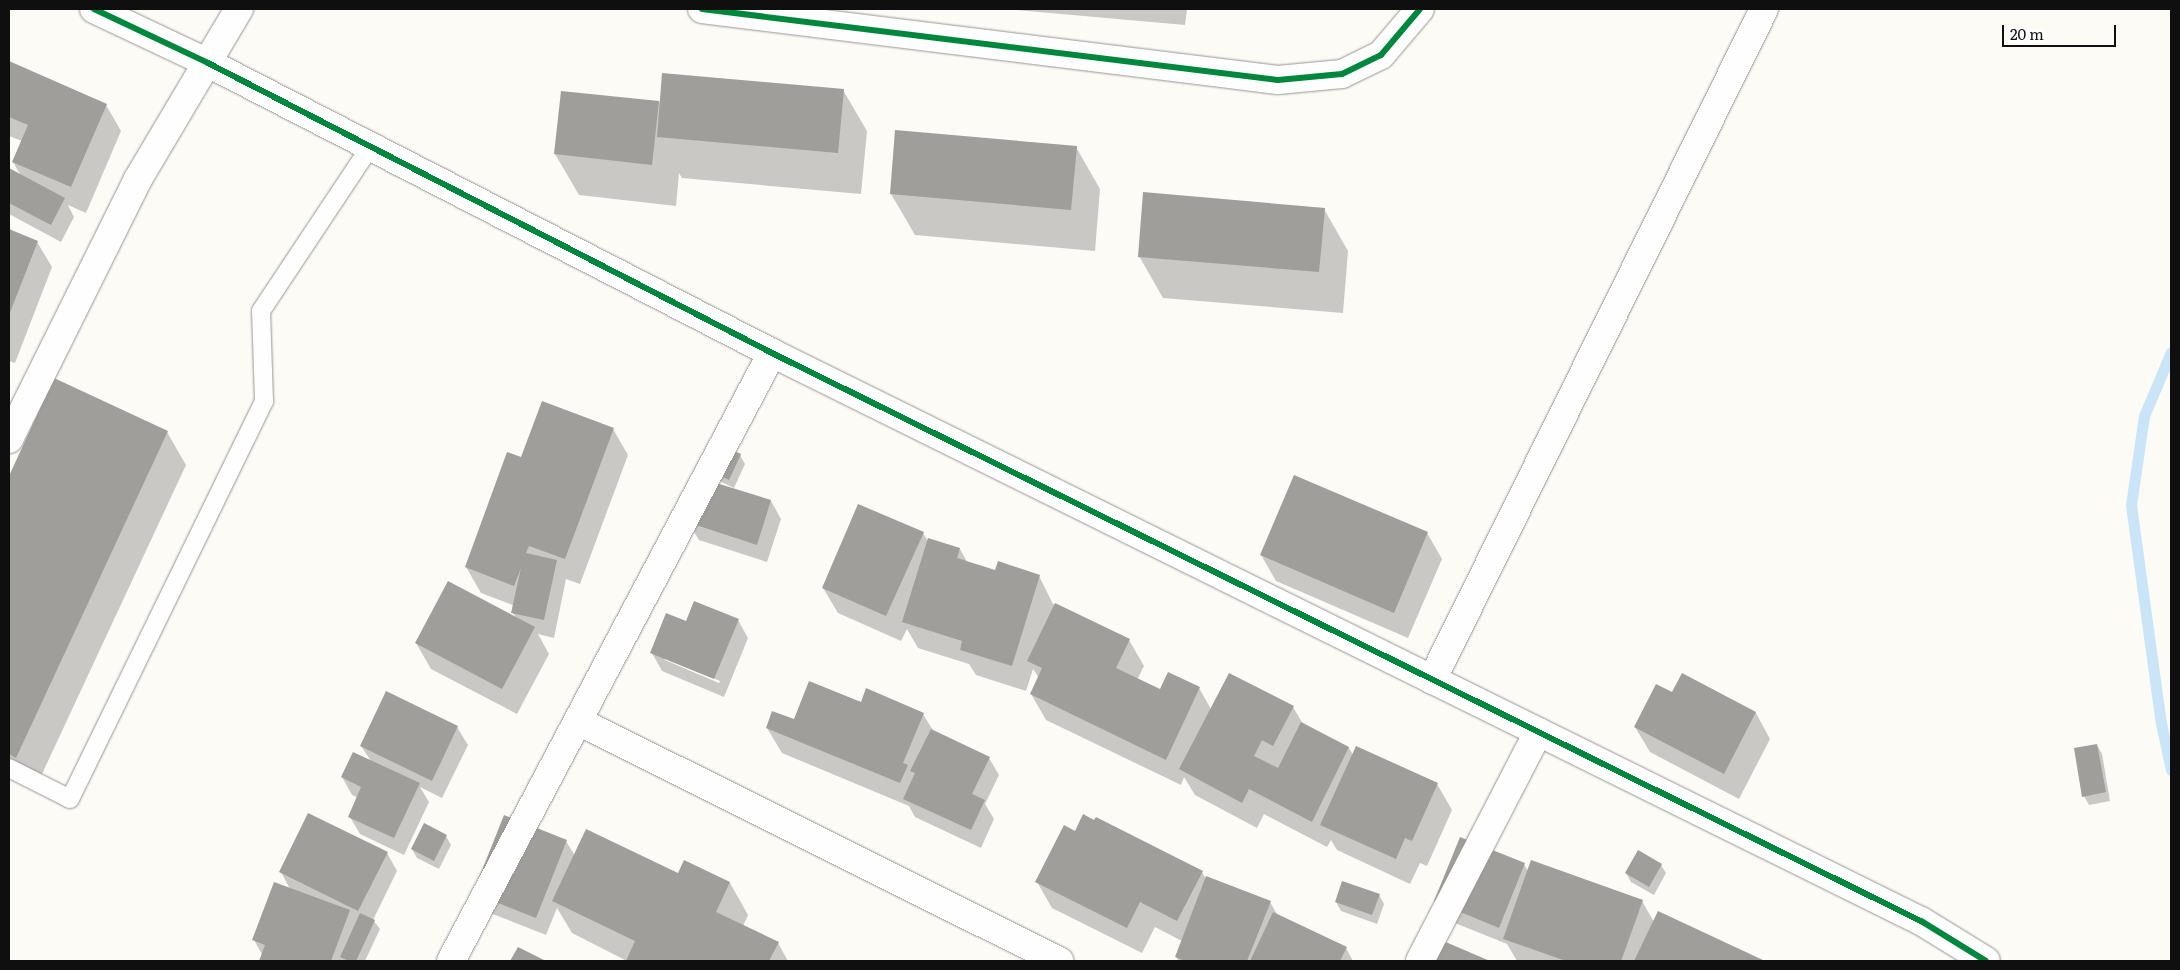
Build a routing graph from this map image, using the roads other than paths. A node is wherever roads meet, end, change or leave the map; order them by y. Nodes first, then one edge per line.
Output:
1 (94, 9) edge
2 (239, 9) edge
3 (702, 9) edge
4 (1420, 9) edge
5 (1764, 9) edge
6 (208, 63) junction
7 (370, 147) junction
8 (772, 353) junction
9 (11, 431) edge
10 (1432, 680) junction
11 (578, 720) junction
12 (1538, 732) junction
13 (9, 768) edge
14 (451, 961) edge
15 (1059, 961) edge
16 (1420, 961) edge
17 (1986, 961) edge

1 - 6 street
2 - 6 street
3 - 4 street
5 - 10 street
6 - 7 street
6 - 9 street
7 - 8 street
7 - 13 lane
8 - 10 street
8 - 11 street
10 - 12 street
11 - 14 street
11 - 15 street
12 - 16 street
12 - 17 street

